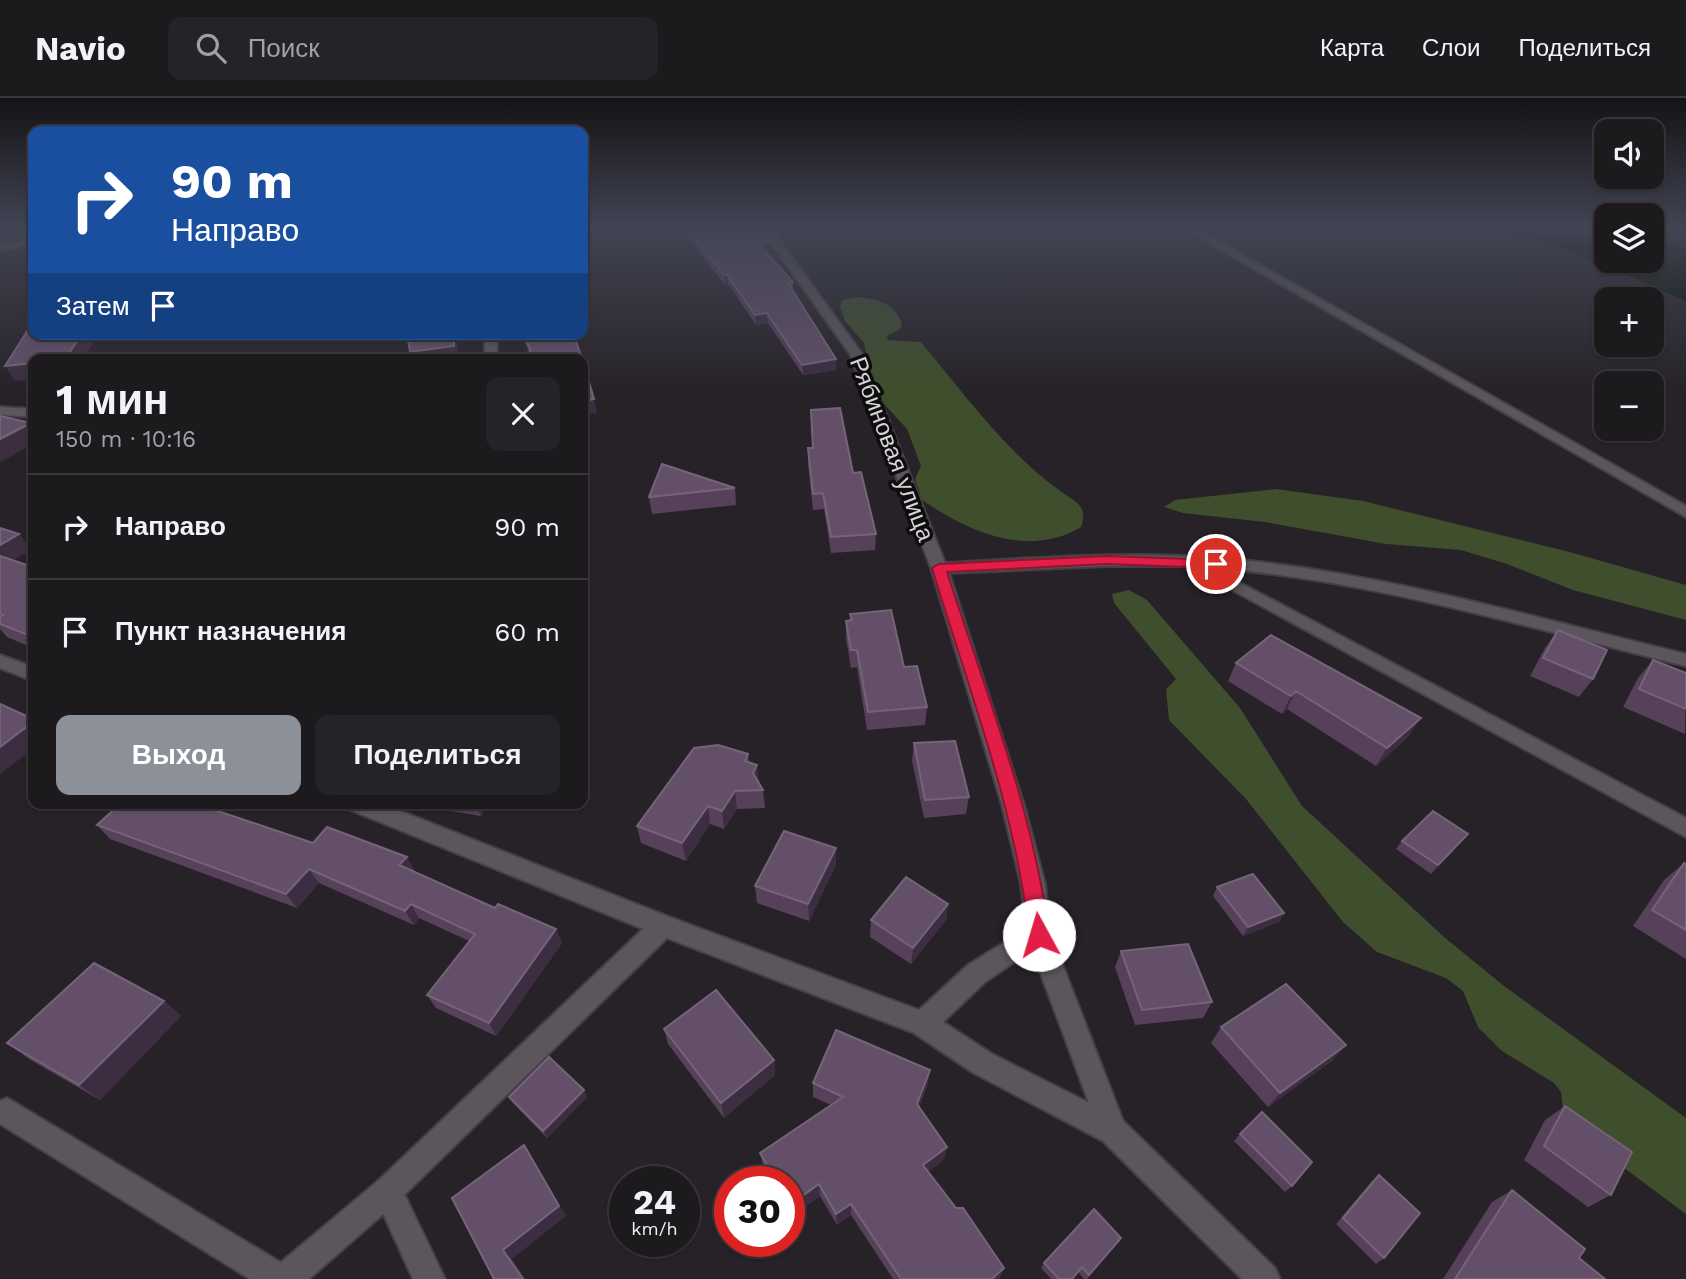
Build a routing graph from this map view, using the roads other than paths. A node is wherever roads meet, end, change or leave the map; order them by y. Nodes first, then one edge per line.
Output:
1 (804, 282) edge
2 (1283, 282) edge
3 (0, 411) edge
4 (28, 413) edge
5 (1686, 512) edge
6 (1189, 562) junction
7 (939, 568) junction
8 (1686, 660) edge
9 (0, 661) edge
10 (28, 672) edge
11 (371, 809) edge
12 (1686, 828) edge
13 (663, 926) junction
14 (1039, 935) junction
15 (923, 1024) junction
16 (7, 1112) dead end
17 (1113, 1131) junction
18 (388, 1191) junction
19 (279, 1279) edge
20 (285, 1279) edge
21 (429, 1279) edge
22 (1264, 1279) edge

1 - 7 street, Рябиновая улица
2 - 5 street
3 - 4 street
6 - 7 street
6 - 8 street
6 - 12 street
7 - 14 street, Рябиновая улица
9 - 10 street
11 - 13 street
13 - 15 street
13 - 18 street
14 - 15 street
14 - 17 street, Рябиновая улица
15 - 17 street
16 - 19 street
17 - 22 street
18 - 20 street
18 - 21 street

